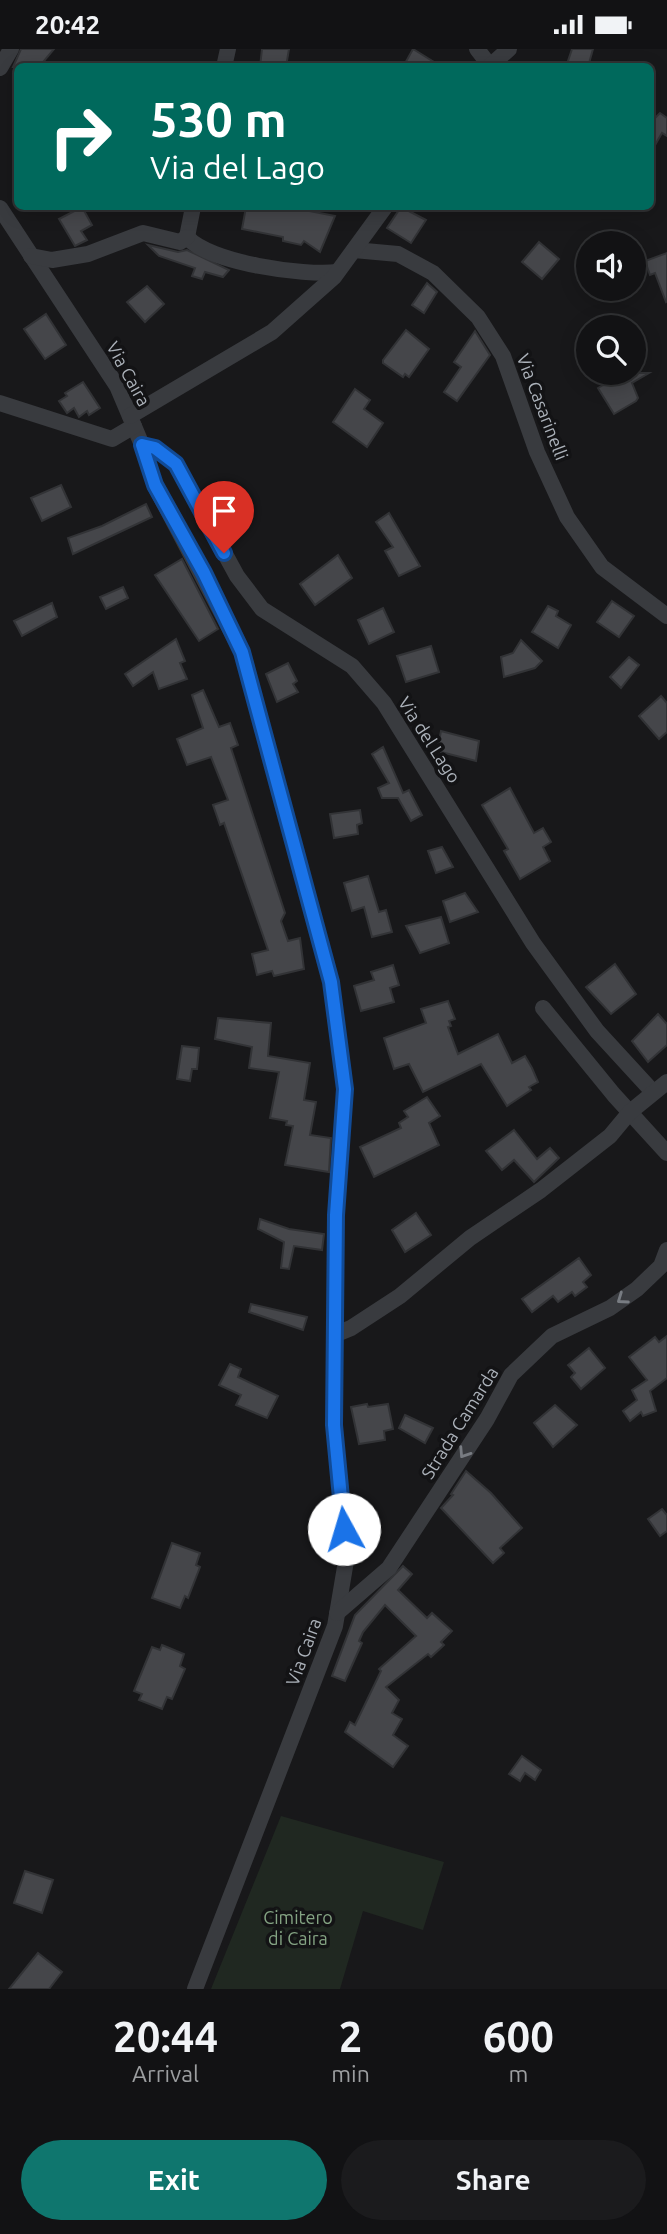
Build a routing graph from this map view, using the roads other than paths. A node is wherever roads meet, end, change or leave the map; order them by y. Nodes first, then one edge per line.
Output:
1 (11, 49) edge
2 (509, 49) edge
3 (493, 63) edge
4 (0, 68) edge
5 (0, 208) edge
6 (192, 210) edge
7 (383, 210) edge
8 (187, 237) junction
9 (354, 250) junction
10 (32, 256) junction
11 (337, 272) junction
12 (0, 403) edge
13 (132, 421) junction
14 (142, 445) junction
15 (667, 616) edge
16 (543, 1008) dead end
17 (667, 1082) edge
18 (653, 1092) junction
19 (630, 1112) junction
20 (667, 1153) edge
21 (667, 1250) edge
22 (334, 1335) junction
23 (337, 1613) junction
24 (195, 1989) edge

1 - 4 street
2 - 3 street
5 - 10 street, Via Caira
6 - 8 street
7 - 9 street
8 - 10 street
8 - 11 street
9 - 11 street
9 - 15 street, Via Casarinelli
10 - 13 street, Via Caira
11 - 13 street
12 - 13 street
13 - 14 street, Via Caira
14 - 18 street, Via del Lago
14 - 22 street, Via Caira
16 - 19 street
17 - 18 street
18 - 19 street
19 - 20 street
19 - 22 street
21 -> 23 street, Strada Camarda
22 - 23 street, Via Caira
23 - 24 street, Via Caira

